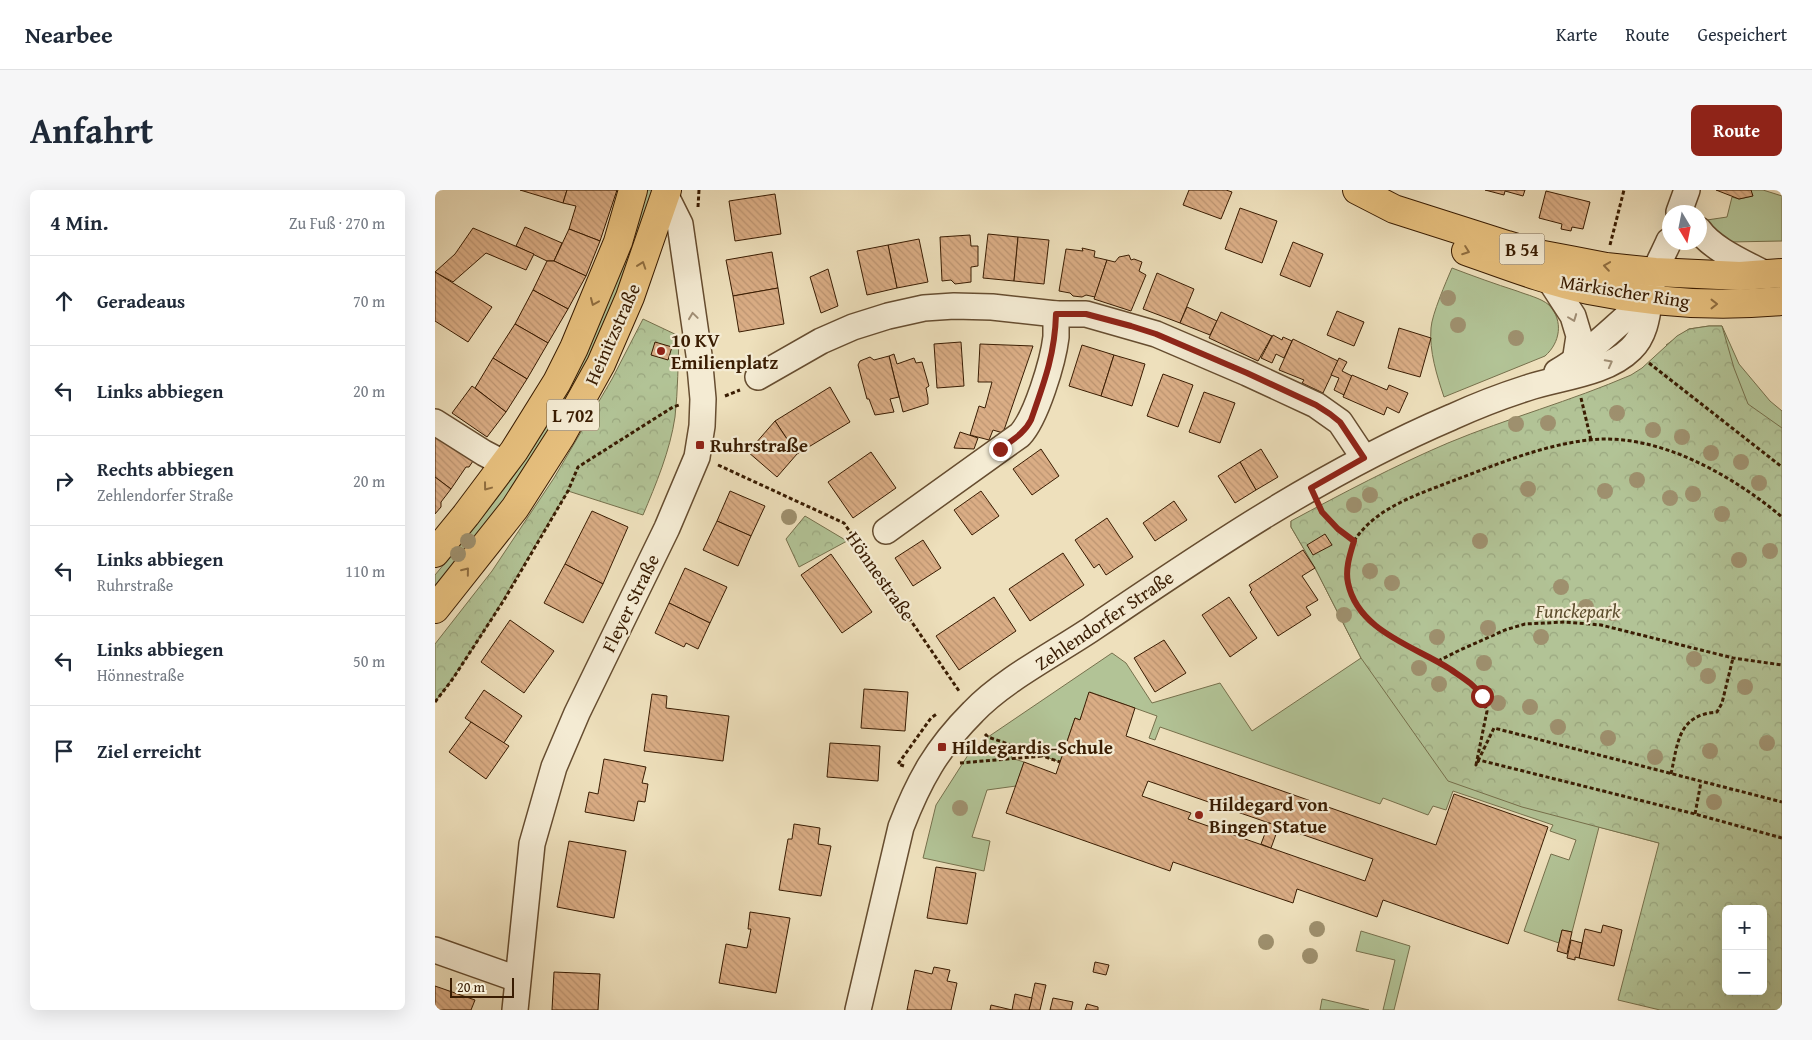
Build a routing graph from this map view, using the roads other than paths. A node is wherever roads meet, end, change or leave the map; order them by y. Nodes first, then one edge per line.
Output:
1 (633, 190) edge
2 (1357, 190) edge
3 (666, 193) edge
4 (1394, 209) junction
5 (1707, 238) edge
6 (1665, 250) edge
7 (1655, 272) junction
8 (1773, 274) edge
9 (1549, 279) junction
10 (1648, 299) junction
11 (1782, 301) edge
12 (1056, 314) junction
13 (1575, 362) junction
14 (758, 377) road end
15 (1529, 387) junction
16 (435, 422) edge
17 (1364, 458) junction
18 (505, 464) junction
19 (886, 531) dead end
20 (435, 553) edge
21 (435, 609) edge
22 (435, 950) edge
23 (517, 979) junction
24 (515, 1010) edge
25 (858, 1010) edge

1 -> 18 main road, Heinitzstraße / L 702
2 - 4 main road, Märkischer Ring / B 54
21 -> 3 main road, Heinitzstraße / L 702
23 -> 3 street, Fleyer Straße
7 -> 4 main road, Märkischer Ring / B 54
4 -> 9 main road, Märkischer Ring / B 54
5 - 8 street
6 - 7 street, Zehlendorfer Straße
7 - 8 main road, Märkischer Ring / B 54
7 - 10 street, Zehlendorfer Straße
9 - 10 main road, Märkischer Ring / B 54
9 -> 13 street
10 -> 11 main road, Märkischer Ring / B 54
10 - 13 street, Zehlendorfer Straße
15 -> 10 street, Zehlendorfer Straße
12 - 14 street
12 - 17 street
12 - 19 street, Hönnestraße
13 - 15 street, Zehlendorfer Straße
15 - 17 street, Zehlendorfer Straße
16 - 18 street
17 - 25 street, Zehlendorfer Straße
18 -> 20 main road, Heinitzstraße / L 702
22 - 23 street
23 - 24 street, Fleyer Straße

